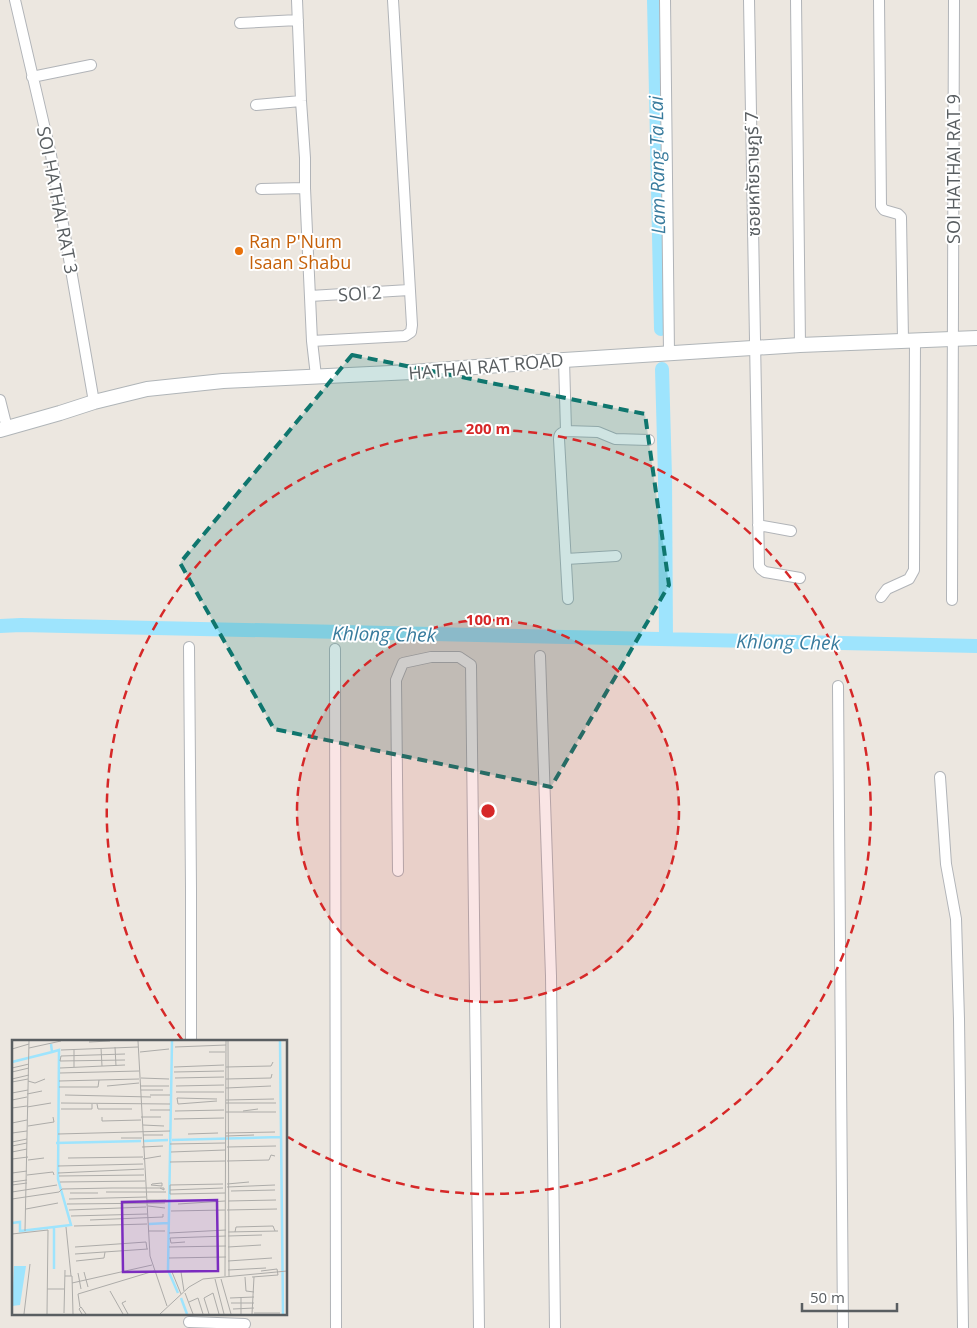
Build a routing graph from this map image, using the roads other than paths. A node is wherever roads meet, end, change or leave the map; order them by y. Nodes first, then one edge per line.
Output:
1 (15, 0) edge
2 (297, 0) edge
3 (393, 0) edge
4 (665, 0) edge
5 (749, 0) edge
6 (796, 0) edge
7 (880, 0) edge
8 (954, 0) edge
9 (298, 20) junction
10 (240, 23) dead end
11 (91, 65) dead end
12 (32, 77) junction
13 (301, 101) junction
14 (256, 105) dead end
15 (305, 188) junction
16 (261, 189) dead end
17 (410, 290) junction
18 (310, 296) junction
19 (977, 338) edge
20 (952, 339) junction
21 (909, 340) junction
22 (312, 341) junction
23 (800, 345) junction
24 (755, 348) junction
25 (669, 353) junction
26 (564, 360) junction
27 (316, 376) junction
28 (0, 400) edge
29 (94, 402) junction
30 (4, 429) edge
31 (566, 431) junction
32 (649, 440) dead end
33 (758, 525) junction
34 (791, 531) dead end
35 (616, 556) dead end
36 (566, 559) junction
37 (800, 578) dead end
38 (881, 597) dead end
39 (568, 599) dead end
40 (952, 600) dead end
41 (189, 647) dead end
42 (335, 649) dead end
43 (540, 656) dead end
44 (838, 686) dead end
45 (940, 777) dead end
46 (398, 871) dead end
47 (191, 1040) edge
48 (189, 1321) edge
49 (244, 1324) dead end
50 (336, 1328) edge
51 (479, 1328) edge
52 (555, 1328) edge
53 (843, 1328) edge
54 (963, 1328) edge

1 - 12 street, SOI HATHAI RAT 3
2 - 9 street
3 - 17 street
4 - 25 street
5 - 24 street, ซอยหทัยราษฎร์ 7
6 - 23 street
7 - 21 street
8 - 20 street, SOI HATHAI RAT 9
9 - 10 street
9 - 13 street
11 - 12 street
12 - 29 street, SOI HATHAI RAT 3
13 - 14 street
13 - 15 street
15 - 16 street
15 - 18 street
17 - 18 street, SOI 2
17 - 22 street
18 - 22 street
19 - 20 main road, HATHAI RAT ROAD
20 - 21 main road, HATHAI RAT ROAD
20 - 40 street, SOI HATHAI RAT 9
21 - 23 main road, HATHAI RAT ROAD
21 - 38 street
22 - 27 street
23 - 24 main road, HATHAI RAT ROAD
24 - 25 main road, HATHAI RAT ROAD
24 - 33 street, ซอยหทัยราษฎร์ 7
25 - 26 main road, HATHAI RAT ROAD
26 - 27 main road, HATHAI RAT ROAD
26 - 31 street
27 - 29 main road, HATHAI RAT ROAD
28 - 30 street
29 - 30 main road, HATHAI RAT ROAD
31 - 32 street
31 - 36 street
33 - 34 street
33 - 37 street, ซอยหทัยราษฎร์ 7
35 - 36 street
36 - 39 street
41 - 47 street
42 - 50 street
43 - 52 street
44 - 53 street
45 - 54 street
46 - 51 street
48 - 49 street

